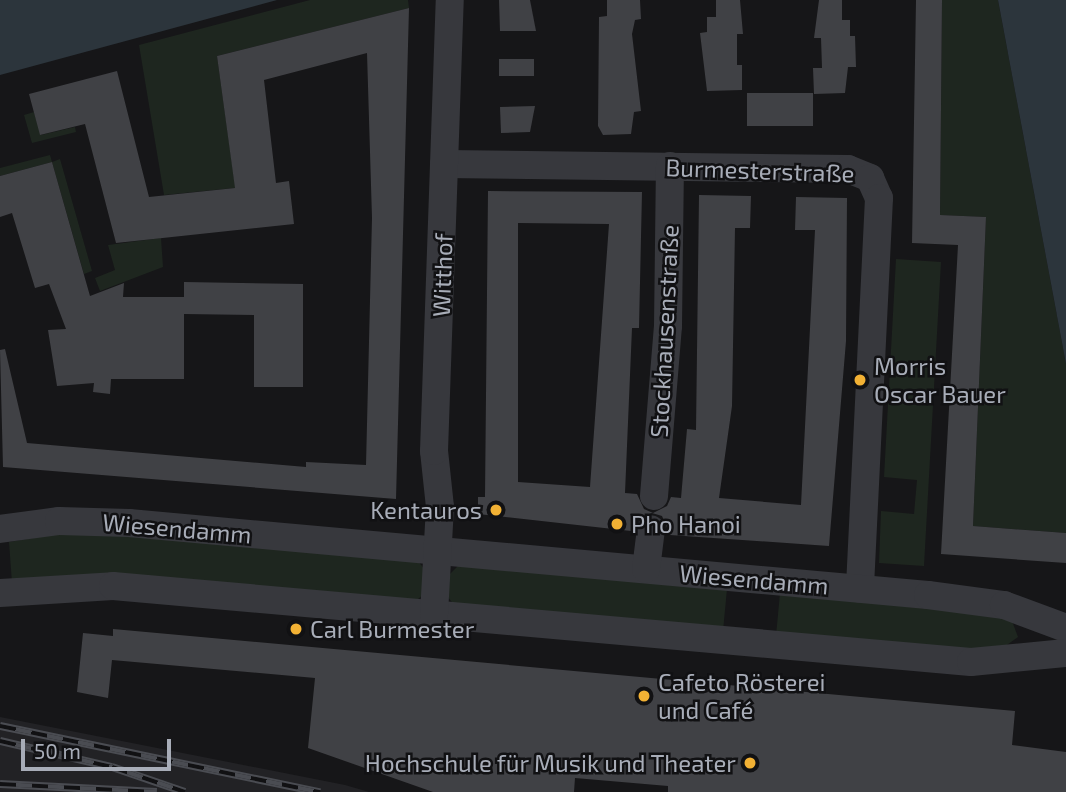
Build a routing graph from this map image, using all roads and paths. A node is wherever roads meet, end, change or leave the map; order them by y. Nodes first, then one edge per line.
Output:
1 (450, 0) edge
2 (444, 164) junction
3 (670, 166) junction
4 (654, 496) dead end
5 (0, 529) edge
6 (651, 529) dead end
7 (438, 550) junction
8 (646, 569) junction
9 (860, 589) junction
10 (0, 593) edge
11 (434, 614) junction
12 (1066, 628) edge
13 (1066, 653) edge

1 - 2 street, Witthof
2 - 3 street, Burmesterstraße
2 - 7 street, Witthof
3 - 4 street, Stockhausenstraße
3 - 9 street, Burmesterstraße
5 - 7 street, Wiesendamm
6 - 8 street
7 - 8 street, Wiesendamm
7 - 11 street
8 - 9 street, Wiesendamm
9 - 12 street, Wiesendamm
10 - 11 street
11 - 13 street

